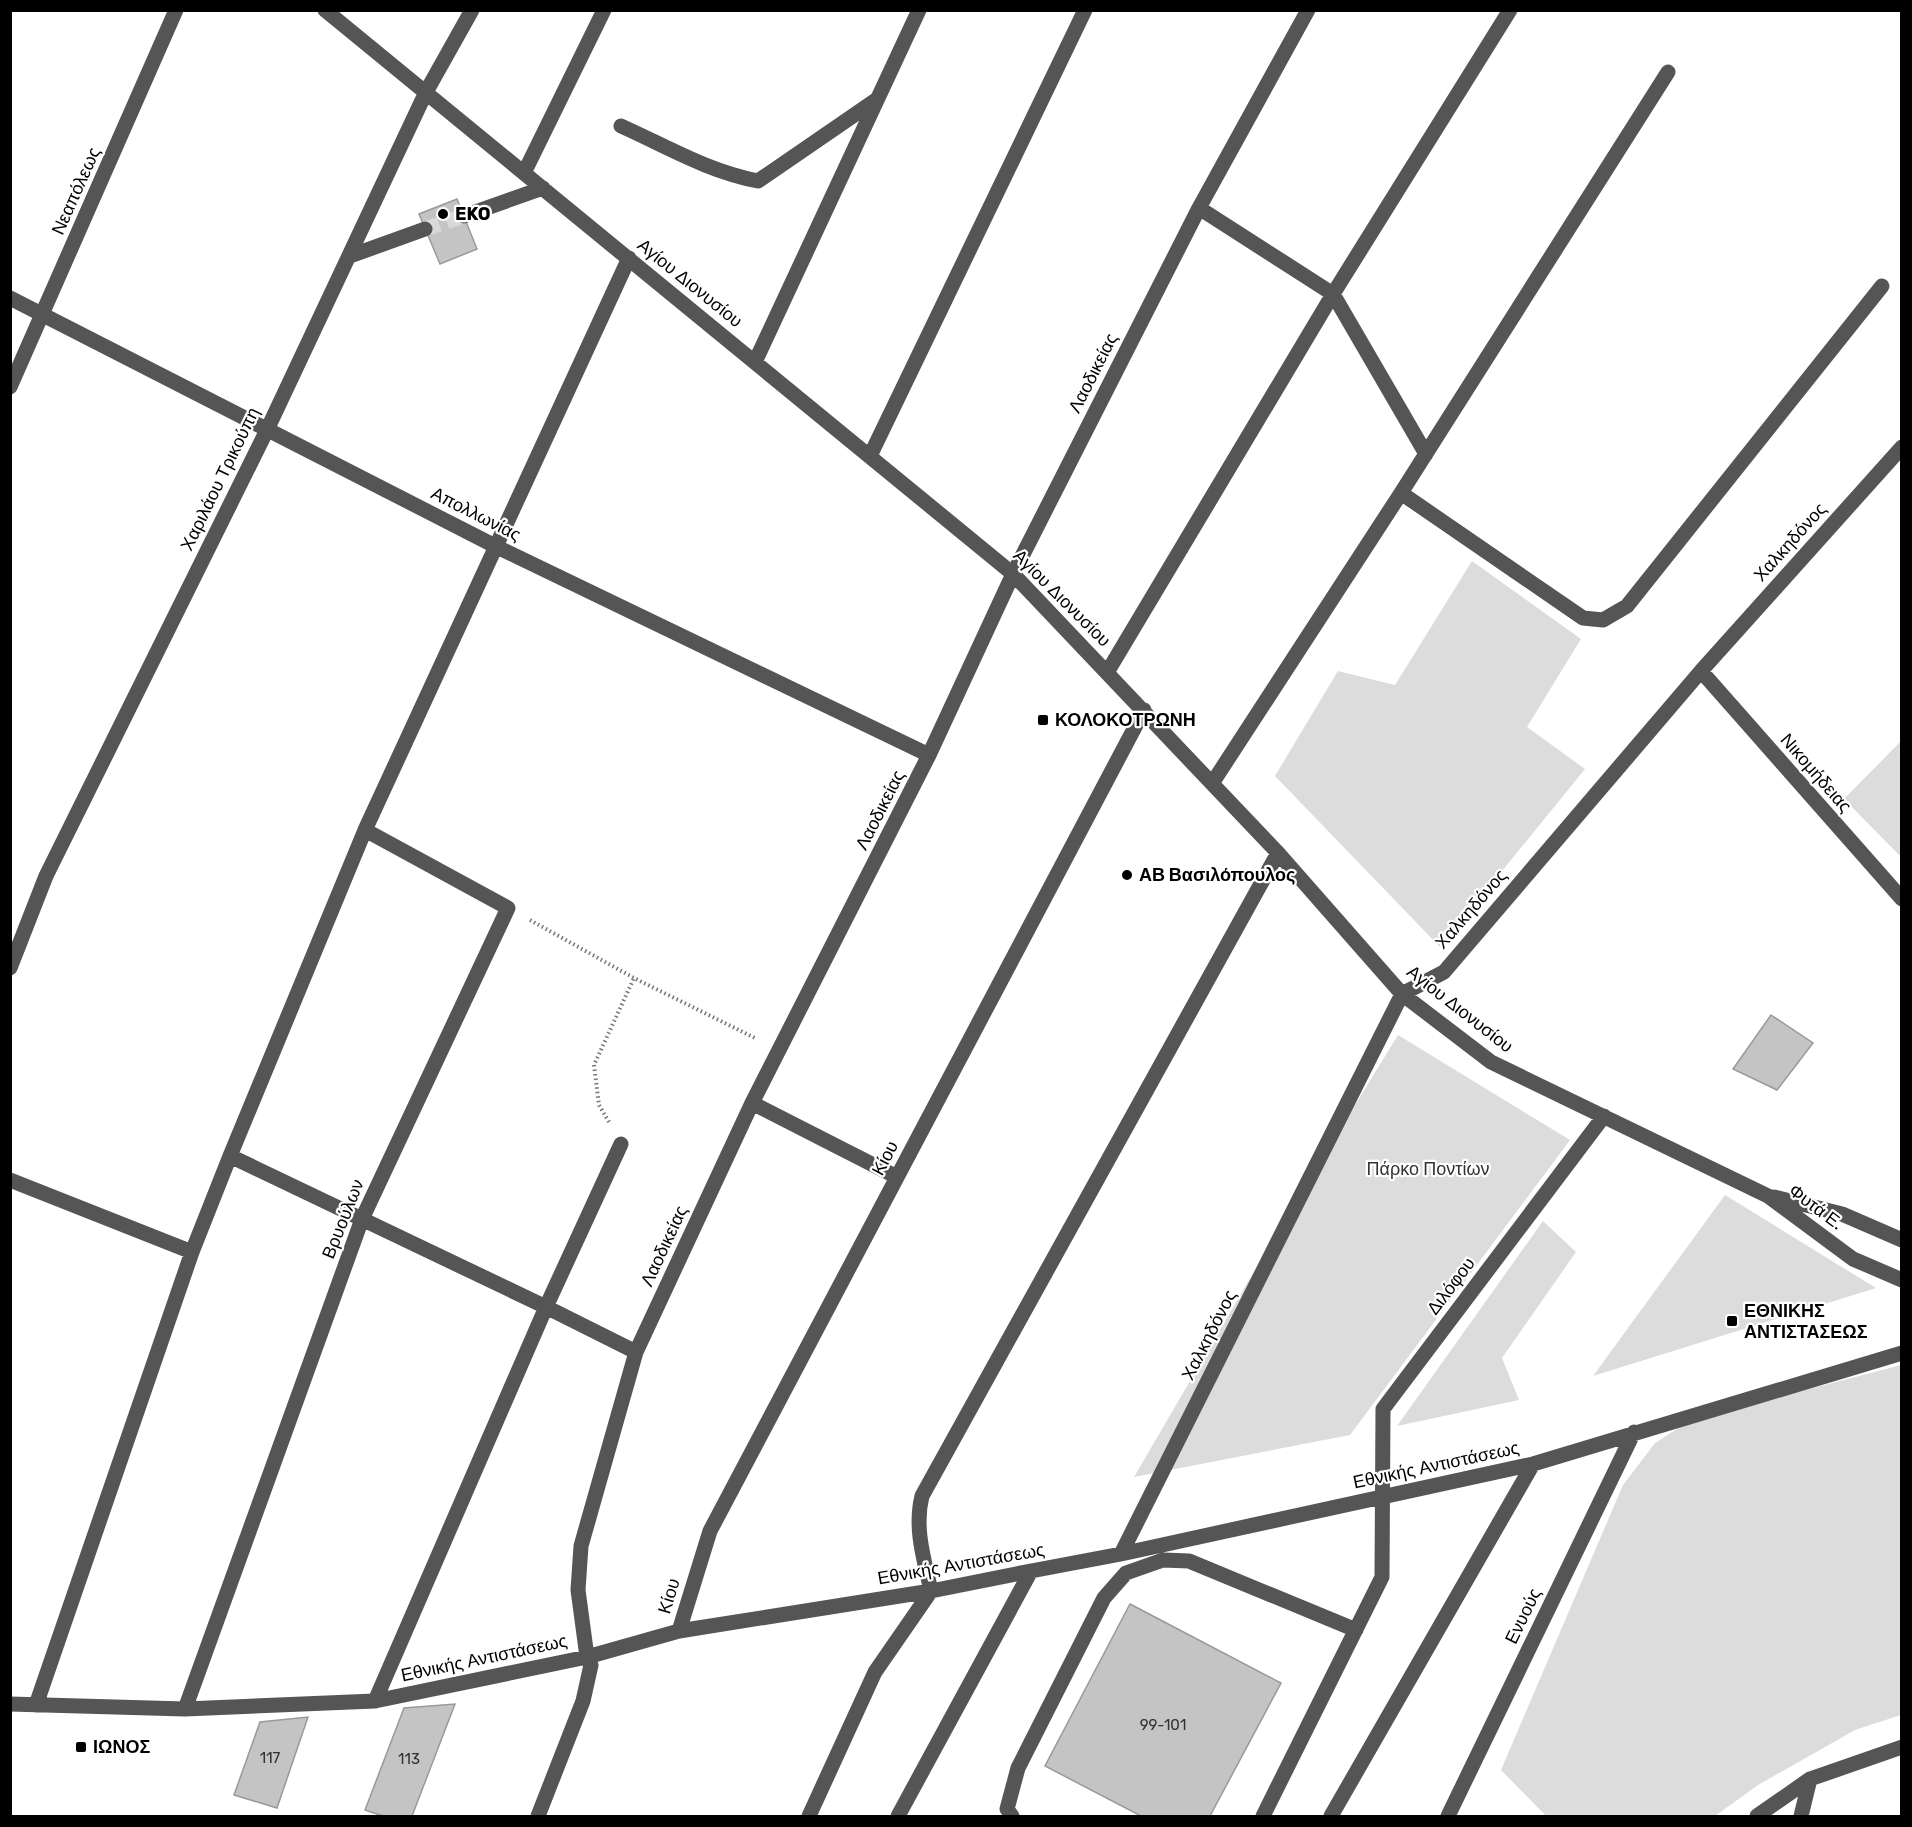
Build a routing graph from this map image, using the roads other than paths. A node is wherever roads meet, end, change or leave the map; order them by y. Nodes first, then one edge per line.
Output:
1 (176, 10) edge
2 (325, 10) edge
3 (472, 10) edge
4 (604, 10) edge
5 (919, 10) edge
6 (1085, 10) edge
7 (1308, 10) edge
8 (1510, 10) edge
9 (1668, 72) dead end
10 (426, 92) junction
11 (876, 100) junction
12 (621, 126) dead end
13 (524, 172) junction
14 (543, 188) junction
15 (1199, 208) junction
16 (464, 216) tunnel mouth
17 (425, 229) tunnel mouth
18 (350, 256) junction
19 (629, 258) junction
20 (1882, 286) dead end
21 (1333, 294) junction
22 (10, 298) edge
23 (42, 315) junction
24 (755, 362) junction
25 (10, 387) edge
26 (267, 430) junction
27 (1902, 447) edge
28 (1426, 454) junction
29 (870, 456) junction
30 (1401, 493) junction
31 (497, 547) junction
32 (1013, 574) junction
33 (1701, 671) junction
34 (1108, 672) junction
35 (1144, 710) junction
36 (929, 755) junction
37 (1213, 782) junction
38 (365, 830) junction
39 (1278, 852) junction
40 (1902, 899) edge
41 (10, 968) edge
42 (1402, 994) junction
43 (752, 1103) junction
44 (1604, 1116) junction
45 (621, 1144) road end
46 (230, 1156) junction
47 (897, 1177) junction
48 (10, 1180) edge
49 (1768, 1196) junction
50 (362, 1219) junction
51 (1902, 1240) edge
52 (192, 1252) junction
53 (1902, 1280) edge
54 (546, 1307) junction
55 (636, 1352) junction
56 (1902, 1353) edge
57 (1634, 1432) junction
58 (1533, 1464) junction
59 (1383, 1497) junction
60 (1120, 1554) junction
61 (1031, 1571) junction
62 (931, 1591) junction
63 (1356, 1630) junction
64 (679, 1631) junction
65 (587, 1657) junction
66 (375, 1701) junction
67 (10, 1704) edge
68 (36, 1705) junction
69 (185, 1709) junction
70 (1902, 1747) edge
71 (1810, 1779) junction
72 (538, 1816) edge
73 (809, 1816) edge
74 (898, 1816) edge
75 (1012, 1816) edge
76 (1263, 1816) edge
77 (1331, 1816) edge
78 (1448, 1816) edge
79 (1757, 1816) edge
80 (1801, 1816) edge

1 - 23 street, Νεαπόλεως
2 - 10 street, Αγίου Διονυσίου
3 - 10 street, Χαριλάου Τρικούπη
4 - 13 street
5 - 11 street
6 - 29 street
7 - 15 street, Λαοδικείας
8 - 21 street
9 - 28 street
10 - 13 street, Αγίου Διονυσίου
10 - 18 street, Χαριλάου Τρικούπη
11 - 12 street
11 - 24 street
13 - 14 street, Αγίου Διονυσίου
14 - 16 street
14 - 19 street, Αγίου Διονυσίου
15 - 21 street
15 - 32 street, Λαοδικείας
17 - 18 street
18 - 26 street, Χαριλάου Τρικούπη
19 - 24 street, Αγίου Διονυσίου
19 - 31 street
20 - 30 street
21 - 28 street
21 - 34 street
22 - 23 street, Απολλωνίας
23 - 25 street, Νεαπόλεως
23 - 26 street, Απολλωνίας
24 - 29 street, Αγίου Διονυσίου
26 - 31 street, Απολλωνίας
26 - 41 street, Χαριλάου Τρικούπη
27 - 33 street, Χαλκηδόνος
28 - 30 street
29 - 32 street, Αγίου Διονυσίου
30 - 37 street
31 - 36 street, Απολλωνίας
31 - 38 street
32 - 34 street, Αγίου Διονυσίου
32 - 36 street, Λαοδικείας
33 - 40 street, Νικομήδειας
33 - 42 street, Χαλκηδόνος
34 - 35 street, Αγίου Διονυσίου
35 - 37 street, Αγίου Διονυσίου
35 - 47 street, Κίου
36 - 43 street, Λαοδικείας
37 - 39 street, Αγίου Διονυσίου
38 - 46 street
38 - 50 street, Βρυούλων
39 - 42 street, Αγίου Διονυσίου
39 - 62 street
42 - 44 street, Αγίου Διονυσίου
42 - 60 street, Χαλκηδόνος
43 - 47 street
43 - 55 street, Λαοδικείας
44 - 49 street, Αγίου Διονυσίου
44 - 59 street, Διλόφου
45 - 54 street
46 - 50 street
46 - 52 street
47 - 64 street, Κίου
48 - 52 street
49 - 51 street, Φυτά Ε.
49 - 53 street, Φυτά Ε.
50 - 54 street
50 - 69 street, Βρυούλων
52 - 68 street
54 - 55 street
54 - 66 street
55 - 65 street, Λαοδικείας
56 - 57 street, Εθνικής Αντιστάσεως
57 - 58 street, Εθνικής Αντιστάσεως
57 - 78 street, Ενυούς
58 - 59 street, Εθνικής Αντιστάσεως
58 - 77 street
59 - 60 street, Εθνικής Αντιστάσεως
59 - 63 street, Διλόφου
60 - 61 street, Εθνικής Αντιστάσεως
61 - 62 street, Εθνικής Αντιστάσεως
61 - 74 street
62 - 64 street, Εθνικής Αντιστάσεως
62 - 73 street
63 - 75 street
63 - 76 street, Διλόφου
64 - 65 street, Εθνικής Αντιστάσεως
65 - 66 street, Εθνικής Αντιστάσεως
65 - 72 street, Λαοδικείας
66 - 69 street, Εθνικής Αντιστάσεως
67 - 68 street, Εθνικής Αντιστάσεως
68 - 69 street, Εθνικής Αντιστάσεως
70 - 71 street
71 - 79 street
71 - 80 street

